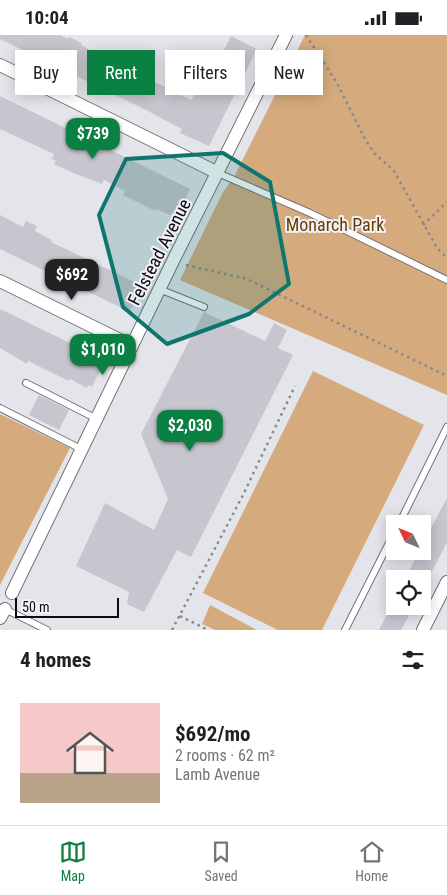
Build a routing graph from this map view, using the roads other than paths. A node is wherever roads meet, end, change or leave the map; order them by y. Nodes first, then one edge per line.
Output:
1 (286, 35) edge
2 (0, 65) edge
3 (218, 173) junction
4 (447, 280) edge
5 (0, 281) edge
6 (159, 289) junction
7 (204, 307) dead end
8 (132, 346) junction
9 (26, 383) dead end
10 (0, 408) edge
11 (98, 419) junction
12 (447, 427) edge
13 (83, 449) junction
14 (403, 515) edge
15 (386, 549) edge
16 (447, 582) edge
17 (12, 593) dead end
18 (2, 613) edge
19 (47, 630) edge
20 (345, 630) edge
21 (422, 630) edge

1 - 3 street, Felstead Avenue
2 - 3 street
3 - 4 lane
3 - 6 street, Felstead Avenue
5 - 8 street
6 - 7 lane
6 - 8 street, Felstead Avenue
8 - 11 street, Felstead Avenue
9 - 11 lane
10 - 13 lane
11 - 13 street, Felstead Avenue
12 - 14 lane
13 - 17 street, Felstead Avenue
15 - 20 lane
16 - 21 street
18 - 19 lane

